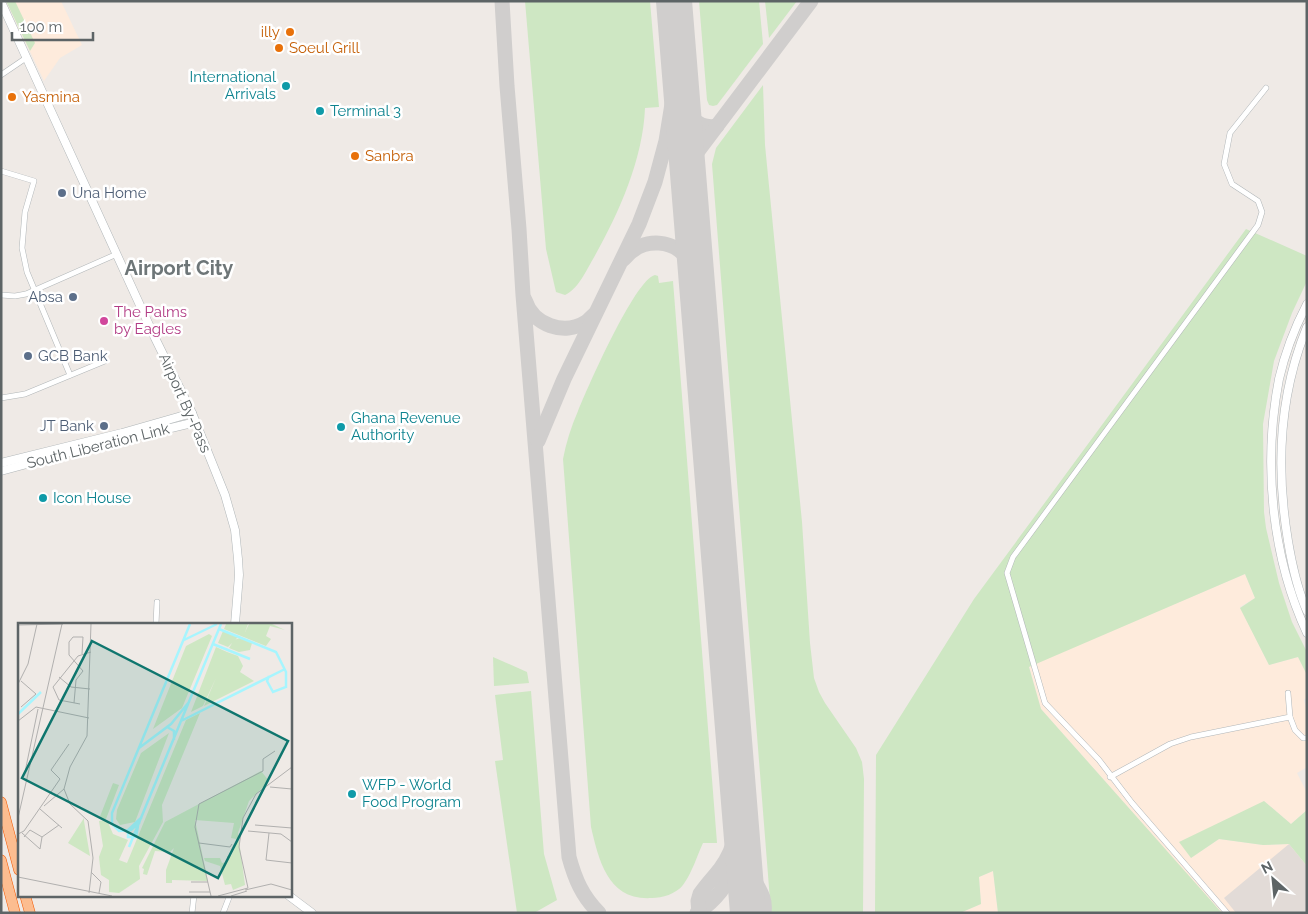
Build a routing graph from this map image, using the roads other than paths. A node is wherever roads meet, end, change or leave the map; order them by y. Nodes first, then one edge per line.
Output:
1 (1, 2) edge
2 (26, 58) junction
3 (1, 76) edge
4 (1266, 88) dead end
5 (1, 171) edge
6 (117, 254) junction
7 (35, 291) junction
8 (1, 295) edge
9 (1307, 304) edge
10 (1307, 327) edge
11 (106, 361) dead end
12 (70, 376) junction
13 (1, 398) edge
14 (192, 413) junction
15 (196, 422) junction
16 (1, 463) edge
17 (1, 471) edge
18 (157, 602) dead end
19 (1307, 611) edge
20 (156, 623) edge
21 (235, 623) edge
22 (1307, 633) edge
23 (1288, 694) dead end
24 (1290, 717) junction
25 (1307, 738) edge
26 (1110, 777) junction
27 (1, 802) edge
28 (1, 860) edge
29 (18, 866) edge
30 (25, 896) edge
31 (194, 896) edge
32 (230, 896) edge
33 (289, 896) edge
34 (15, 913) edge
35 (30, 913) edge
36 (192, 913) edge
37 (223, 913) edge
38 (312, 913) edge
39 (1227, 913) edge

1 - 2 main road, Airport By-Pass
2 - 3 street
2 - 6 main road, Airport By-Pass
4 - 26 street
5 - 7 street
6 - 7 street
6 - 14 main road, Airport By-Pass
7 - 8 street
7 - 12 street
9 - 22 main road
10 - 19 main road
11 - 12 street
12 - 13 street
14 - 15 main road, Airport By-Pass
14 - 16 main road, South Liberation Link
15 - 17 main road, South Liberation Link
15 - 21 main road, Airport By-Pass
18 - 20 street
23 - 24 street
24 - 25 street
24 - 26 street
26 - 39 street
27 - 29 highway
28 - 34 highway
30 - 35 highway
31 - 36 street
32 - 37 street
33 - 38 main road

